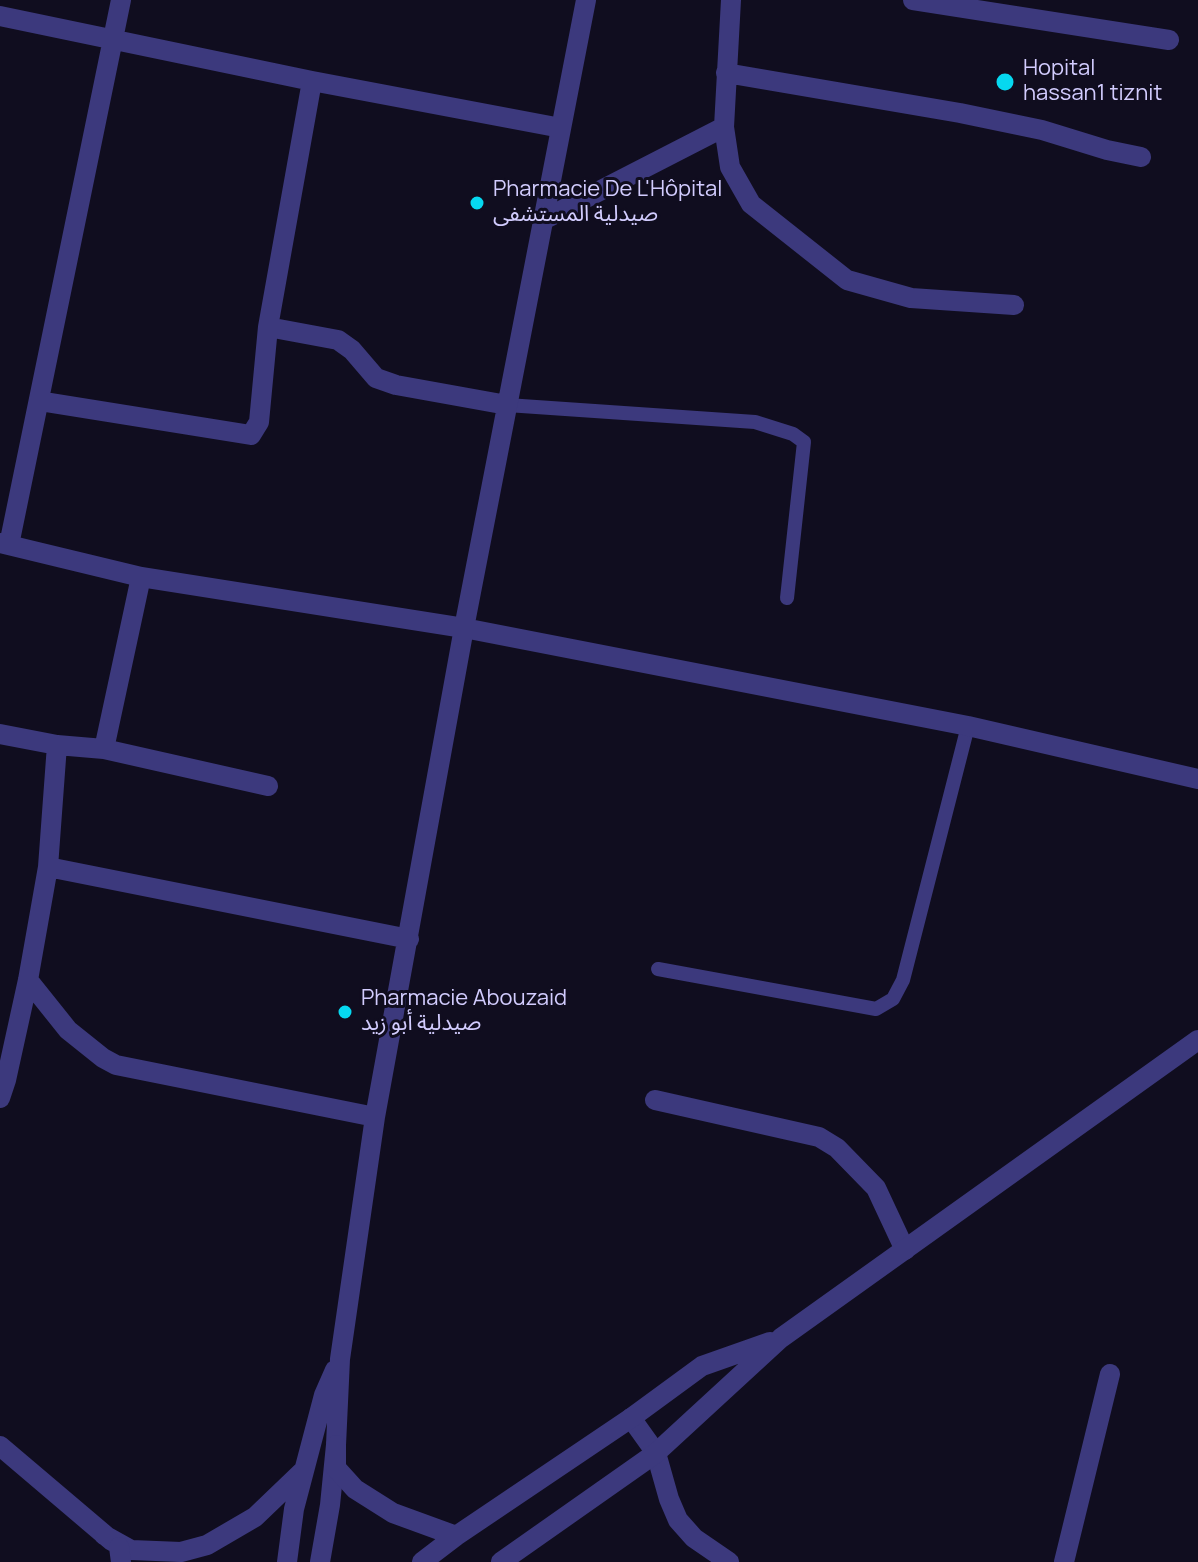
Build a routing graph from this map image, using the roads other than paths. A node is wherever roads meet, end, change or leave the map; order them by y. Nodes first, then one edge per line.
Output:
1 (121, 0) edge
2 (586, 0) edge
3 (731, 0) edge
4 (913, 0) edge
5 (0, 16) edge
6 (112, 40) junction
7 (1169, 40) dead end
8 (726, 73) junction
9 (312, 81) junction
10 (724, 127) junction
11 (561, 128) junction
12 (1141, 157) dead end
13 (543, 220) junction
14 (1014, 305) dead end
15 (268, 327) junction
16 (39, 401) junction
17 (507, 405) junction
18 (4, 544) edge
19 (141, 577) junction
20 (787, 598) dead end
21 (464, 628) junction
22 (968, 726) junction
23 (0, 734) edge
24 (57, 745) junction
25 (104, 749) junction
26 (1198, 779) edge
27 (268, 786) dead end
28 (48, 867) junction
29 (409, 939) junction
30 (658, 969) dead end
31 (28, 980) junction
32 (1198, 1040) edge
33 (0, 1098) edge
34 (655, 1100) dead end
35 (375, 1117) junction
36 (905, 1250) junction
37 (781, 1338) junction
38 (340, 1359) junction
39 (1110, 1374) dead end
40 (631, 1418) junction
41 (336, 1445) junction
42 (0, 1446) edge
43 (656, 1453) junction
44 (304, 1470) junction
45 (456, 1536) junction
46 (115, 1548) edge
47 (137, 1562) edge
48 (287, 1562) edge
49 (320, 1562) edge
50 (422, 1562) edge
51 (501, 1562) edge
52 (729, 1562) edge
53 (1064, 1562) edge

1 - 6 street
2 - 11 street
3 - 8 street
4 - 7 street
5 - 6 street
6 - 9 street
6 - 16 street
8 - 10 street
8 - 12 street
9 - 11 street
9 - 15 street
10 - 13 street
10 - 14 street
11 - 13 street
13 - 17 street
15 - 16 street
15 - 17 street
16 - 18 street
17 - 20 lane
17 - 21 street
18 - 19 street
19 - 21 street
19 - 25 street
21 - 22 street
21 - 29 street
22 - 26 street
22 - 30 lane
23 - 24 street
24 - 25 street
24 - 28 street
25 - 27 street
28 - 29 street
28 - 31 street
29 - 35 street
31 - 33 street
31 - 35 street
32 - 36 street
34 - 36 street
35 - 38 street
36 - 37 street
37 - 40 street
37 - 43 street
38 - 41 street
38 - 44 street
39 - 53 street
40 - 43 street
40 - 45 street
41 - 45 street
41 - 49 street
42 - 46 street
43 - 51 street
43 - 52 street
44 - 46 street
44 - 48 street
45 - 50 street
46 - 47 street

